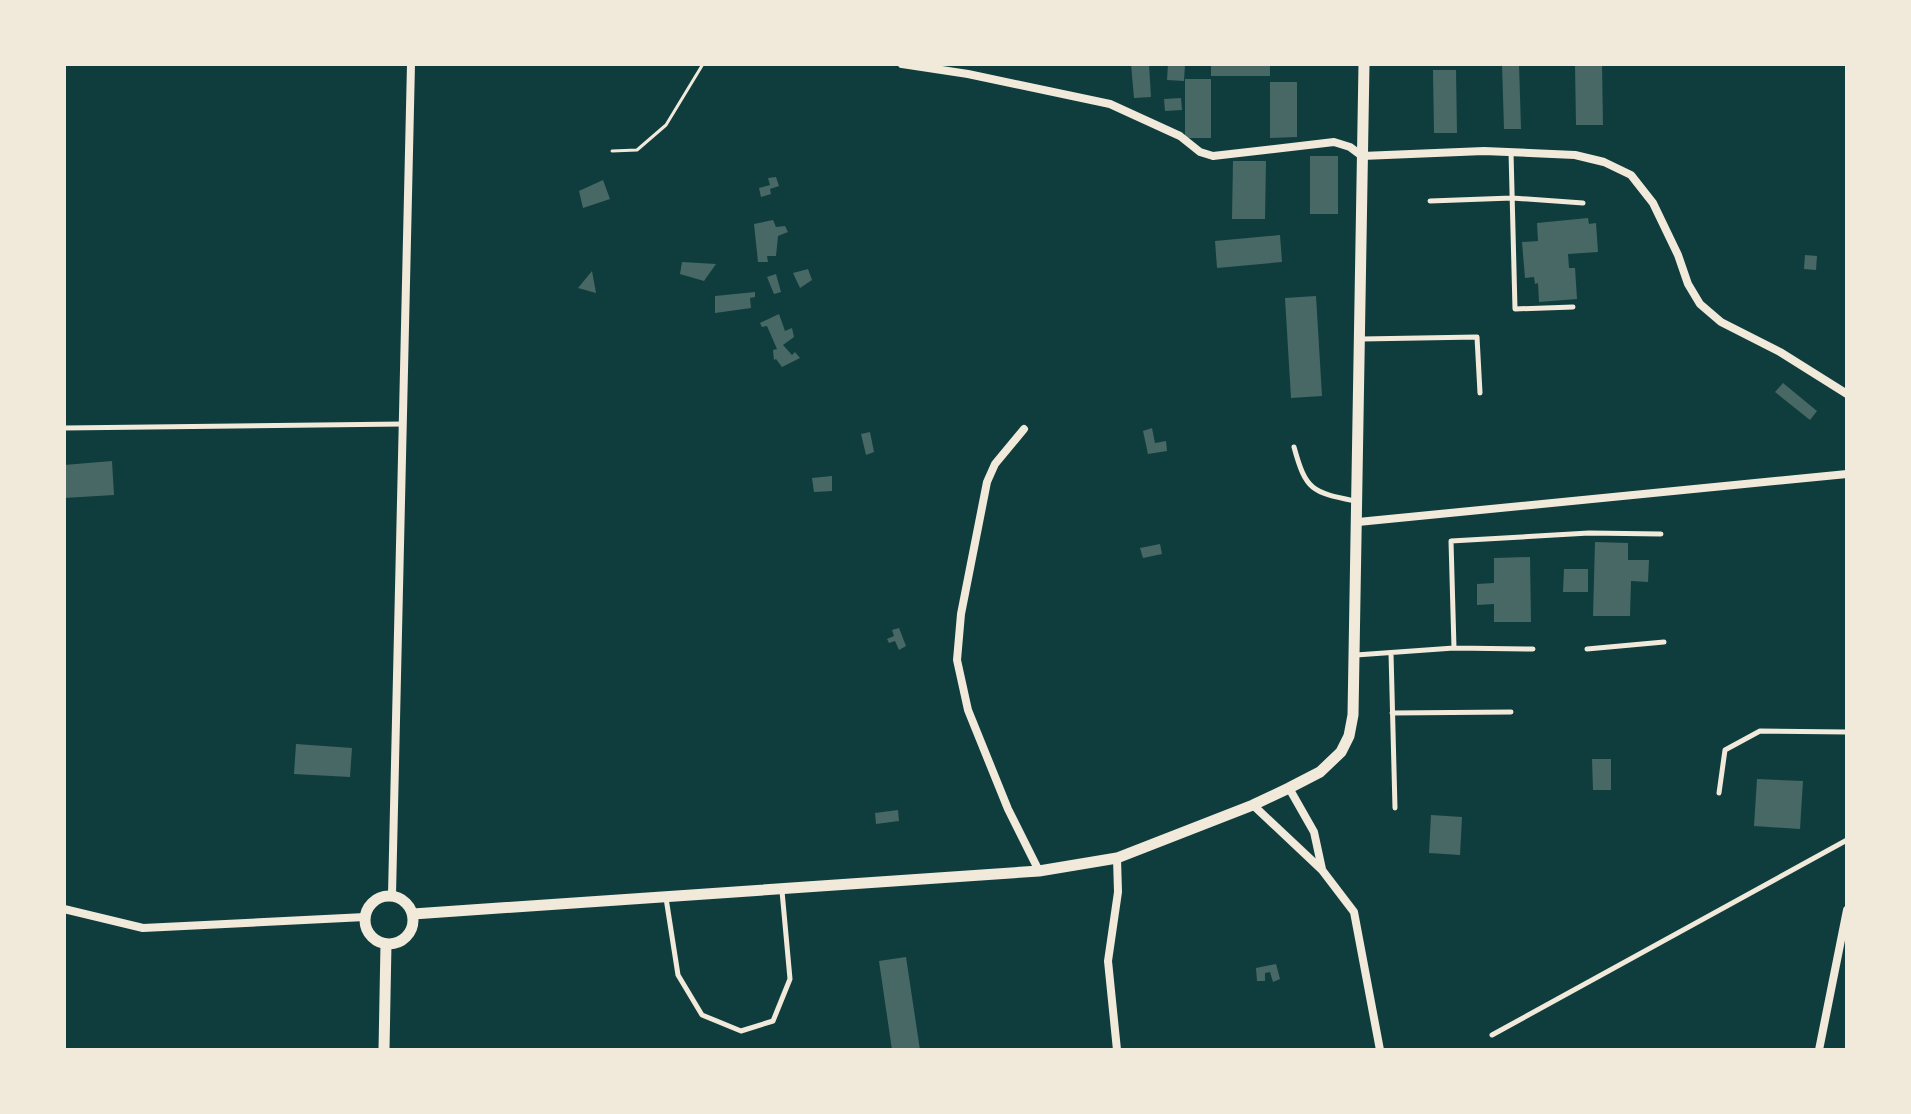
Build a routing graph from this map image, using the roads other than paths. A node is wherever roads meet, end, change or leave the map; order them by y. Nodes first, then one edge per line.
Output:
1 (411, 64) edge
2 (902, 64) edge
3 (1364, 64) edge
4 (1511, 152) junction
5 (1362, 156) junction
6 (1512, 198) junction
7 (1430, 201) dead end
8 (1583, 203) dead end
9 (1573, 307) dead end
10 (1361, 339) junction
11 (1480, 393) dead end
12 (1847, 394) edge
13 (403, 424) junction
14 (64, 428) edge
15 (1024, 429) dead end
16 (1294, 447) dead end
17 (1847, 474) edge
18 (1358, 501) junction
19 (1358, 522) junction
20 (1661, 534) dead end
21 (1664, 642) dead end
22 (1454, 648) junction
23 (1533, 649) dead end
24 (1587, 649) dead end
25 (1391, 653) junction
26 (1356, 655) junction
27 (1511, 712) dead end
28 (1392, 713) junction
29 (1847, 732) edge
30 (1289, 788) junction
31 (1719, 793) dead end
32 (1253, 805) junction
33 (1395, 808) dead end
34 (1847, 840) edge
35 (1117, 858) junction
36 (1322, 870) junction
37 (1039, 871) junction
38 (782, 889) junction
39 (392, 895) junction
40 (666, 897) junction
41 (64, 909) edge
42 (1847, 910) edge
43 (413, 914) junction
44 (365, 917) junction
45 (386, 944) junction
46 (1492, 1035) dead end
47 (384, 1050) edge
48 (1117, 1050) edge
49 (1380, 1050) edge
50 (1819, 1050) edge

1 - 13 street
2 - 5 street
3 - 5 street
4 - 5 street
4 - 6 lane
4 - 12 street
5 - 10 street
6 - 7 lane
6 - 8 lane
6 - 9 lane
10 - 11 lane
10 - 18 street
13 - 14 lane
13 - 39 street
15 - 37 street
16 - 18 lane
17 - 19 street
18 - 19 street
19 - 26 street
20 - 22 lane
21 - 24 lane
22 - 23 lane
22 - 25 lane
25 - 26 lane
25 - 28 lane
26 - 30 street
27 - 28 lane
28 - 33 lane
29 - 31 lane
30 - 32 street
30 - 36 street
32 - 35 street
32 - 36 street
34 - 46 lane
35 - 37 street
35 - 48 street
36 - 49 street
37 - 38 street
38 - 40 street
38 - 40 lane
39 - 43 street
39 - 44 street
40 - 43 street
41 - 44 street
42 - 50 street
43 - 45 street
44 - 45 street
45 - 47 street

